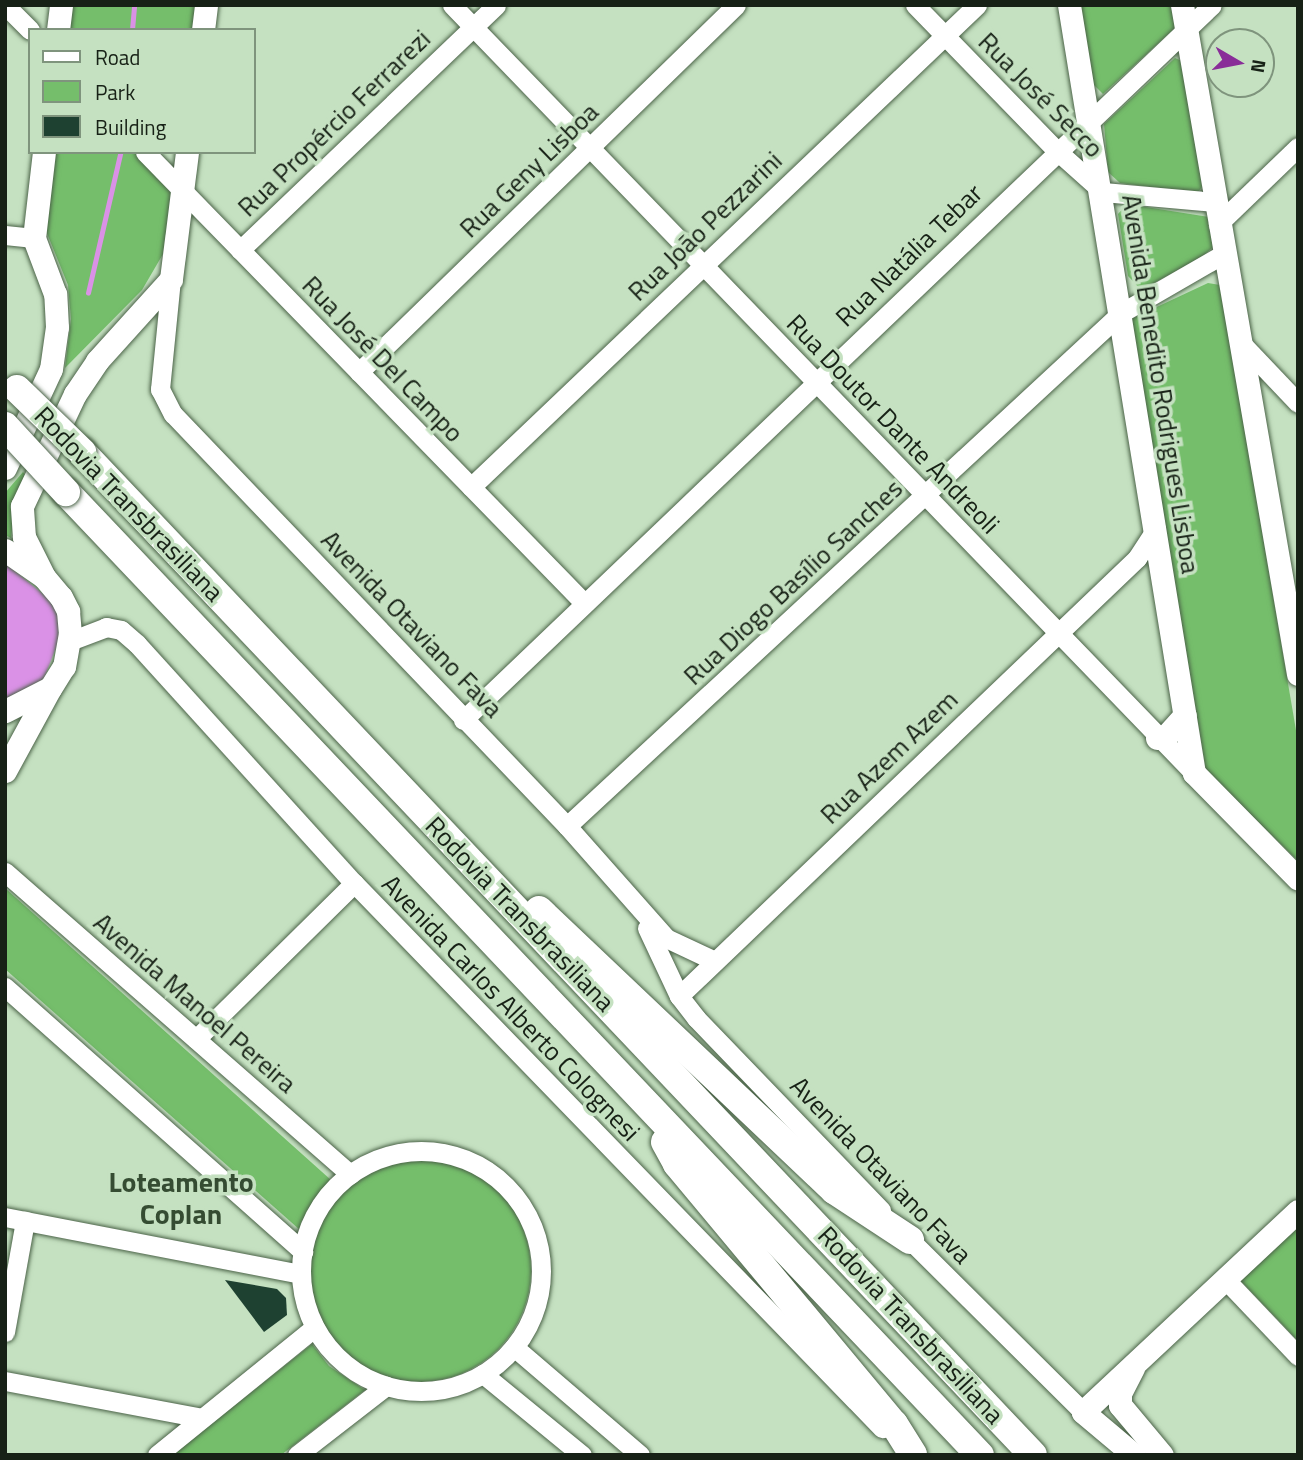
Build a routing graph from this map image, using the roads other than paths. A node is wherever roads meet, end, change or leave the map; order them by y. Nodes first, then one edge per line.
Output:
1 (5, 5) edge
2 (61, 5) edge
3 (206, 5) edge
4 (452, 5) edge
5 (496, 5) edge
6 (736, 5) edge
7 (915, 5) edge
8 (977, 5) edge
9 (1069, 5) edge
10 (1182, 5) edge
11 (1212, 5) edge
12 (473, 27) junction
13 (28, 28) edge
14 (58, 28) edge
15 (202, 28) edge
16 (1187, 30) junction
17 (944, 36) junction
18 (1090, 120) junction
19 (1298, 147) edge
20 (589, 148) junction
21 (1056, 150) junction
22 (44, 154) edge
23 (147, 154) edge
24 (187, 154) edge
25 (182, 192) junction
26 (1103, 192) junction
27 (1216, 213) junction
28 (5, 235) edge
29 (34, 238) junction
30 (240, 250) junction
31 (1223, 254) junction
32 (701, 265) junction
33 (171, 279) junction
34 (1121, 313) junction
35 (1242, 344) junction
36 (359, 372) junction
37 (11, 382) edge
38 (814, 382) junction
39 (1295, 393) edge
40 (5, 426) edge
41 (5, 468) edge
42 (471, 487) junction
43 (924, 496) junction
44 (1156, 529) junction
45 (5, 550) edge
46 (1160, 555) junction
47 (1137, 558) junction
48 (44, 577) junction
49 (584, 603) junction
50 (1295, 630) edge
51 (1056, 635) junction
52 (70, 641) junction
53 (1298, 674) edge
54 (50, 688) junction
55 (5, 711) edge
56 (1185, 715) junction
57 (463, 720) junction
58 (1157, 738) junction
59 (5, 771) edge
60 (1194, 773) junction
61 (567, 826) junction
62 (468, 859) junction
63 (5, 872) edge
64 (1298, 879) edge
65 (354, 883) junction
66 (628, 894) junction
67 (713, 960) junction
68 (5, 987) edge
69 (679, 996) junction
70 (196, 1039) junction
71 (644, 1102) junction
72 (350, 1174) junction
73 (1298, 1211) edge
74 (15, 1219) edge
75 (910, 1240) junction
76 (303, 1252) junction
77 (301, 1273) junction
78 (1225, 1279) junction
79 (315, 1327) junction
80 (5, 1332) edge
81 (514, 1347) junction
82 (1298, 1356) edge
83 (1138, 1360) junction
84 (483, 1374) junction
85 (1115, 1379) junction
86 (5, 1381) edge
87 (386, 1386) junction
88 (1083, 1412) junction
89 (202, 1418) junction
90 (1107, 1432) junction
91 (156, 1455) edge
92 (297, 1455) edge
93 (582, 1455) edge
94 (640, 1455) edge
95 (907, 1455) edge
96 (913, 1455) edge
97 (980, 1455) edge
98 (1033, 1455) edge
99 (1134, 1455) edge
100 (1162, 1455) edge

1 - 13 street
2 - 14 main road
3 - 15 main road
4 - 12 street, Rua Doutor Dante Andreoli
5 - 12 street, Rua Propércio Ferrarezi
6 - 20 street, Rua Geny Lisboa
7 - 17 street, Rua José Secco
8 - 17 street, Rua João Pezzarini
9 - 18 main road, Avenida Benedito Rodrigues Lisboa
10 - 16 main road
11 - 16 street, Rua Natália Tebar
12 - 20 street, Rua Doutor Dante Andreoli
12 - 30 street, Rua Propércio Ferrarezi
16 - 18 street, Rua Natália Tebar
16 - 27 main road
17 - 21 street, Rua José Secco
17 - 32 street, Rua João Pezzarini
18 - 21 street, Rua Natália Tebar
18 - 26 main road, Avenida Benedito Rodrigues Lisboa
19 - 27 street
20 - 32 street, Rua Doutor Dante Andreoli
20 - 36 street, Rua Geny Lisboa
21 - 26 street, Rua José Secco
21 - 38 street, Rua Natália Tebar
22 - 29 main road
23 - 25 street, Rua José Del Campo
24 - 25 main road
25 - 30 street, Rua José Del Campo
25 - 33 main road
26 - 27 street
26 - 34 main road, Avenida Benedito Rodrigues Lisboa
27 - 31 main road
28 - 29 street
29 - 41 main road
30 - 36 street, Rua José Del Campo
31 - 34 street, Rua Diogo Basílio Sanches
31 - 35 main road
32 - 38 street, Rua Doutor Dante Andreoli
32 - 42 street, Rua João Pezzarini
33 - 48 main road
33 - 57 street, Avenida Otaviano Fava
34 - 43 street, Rua Diogo Basílio Sanches
34 - 44 main road, Avenida Benedito Rodrigues Lisboa
35 - 39 street
35 - 50 main road
36 - 42 street, Rua José Del Campo
37 - 62 highway, Rodovia Transbrasiliana, bridge
38 - 43 street, Rua Doutor Dante Andreoli
38 - 49 street, Rua Natália Tebar
40 - 71 highway, Rodovia Transbrasiliana, bridge
42 - 49 street, Rua José Del Campo
43 - 51 street, Rua Doutor Dante Andreoli
43 - 61 street, Rua Diogo Basílio Sanches
44 - 46 main road, Avenida Benedito Rodrigues Lisboa
44 - 47 street, Rua Azem Azem
45 - 48 main road
46 - 47 street
46 - 56 main road, Avenida Benedito Rodrigues Lisboa
47 - 51 street, Rua Azem Azem
48 - 52 main road
49 - 57 street, Rua Natália Tebar
50 - 53 main road
51 - 58 street, Rua Doutor Dante Andreoli
51 - 67 street, Rua Azem Azem
52 - 54 main road
52 - 65 street, Avenida Carlos Alberto Colognesi
54 - 55 main road
54 - 59 main road
56 - 58 main road
56 - 60 main road, Avenida Benedito Rodrigues Lisboa
57 - 61 street, Avenida Otaviano Fava
58 - 60 street, Rua Doutor Dante Andreoli
60 - 64 main road, Rua Doutor Dante Andreoli
61 - 66 street, Avenida Otaviano Fava
62 - 75 highway
62 - 98 highway, Rodovia Transbrasiliana
63 - 70 street, Avenida Manoel Pereira
65 - 70 street
65 - 95 street, Avenida Carlos Alberto Colognesi
66 - 67 street, Avenida Otaviano Fava
66 - 69 street, Avenida Otaviano Fava
67 - 69 street, Rua Azem Azem
68 - 76 street
69 - 75 street, Avenida Otaviano Fava
70 - 72 street, Avenida Manoel Pereira
71 - 96 highway
71 - 97 highway, Rodovia Transbrasiliana
72 - 76 street
72 - 81 street
73 - 78 main road
74 - 77 street
74 - 80 street
75 - 88 street, Avenida Otaviano Fava
76 - 77 street
77 - 79 street
78 - 82 street
78 - 83 main road
79 - 87 street
79 - 89 street
81 - 84 street
81 - 94 street
83 - 85 main road
83 - 100 main road
84 - 87 street
84 - 93 street
85 - 88 main road
85 - 90 main road
86 - 89 street
87 - 92 street
88 - 90 main road, Avenida Otaviano Fava
89 - 91 street
90 - 99 main road, Avenida Otaviano Fava

